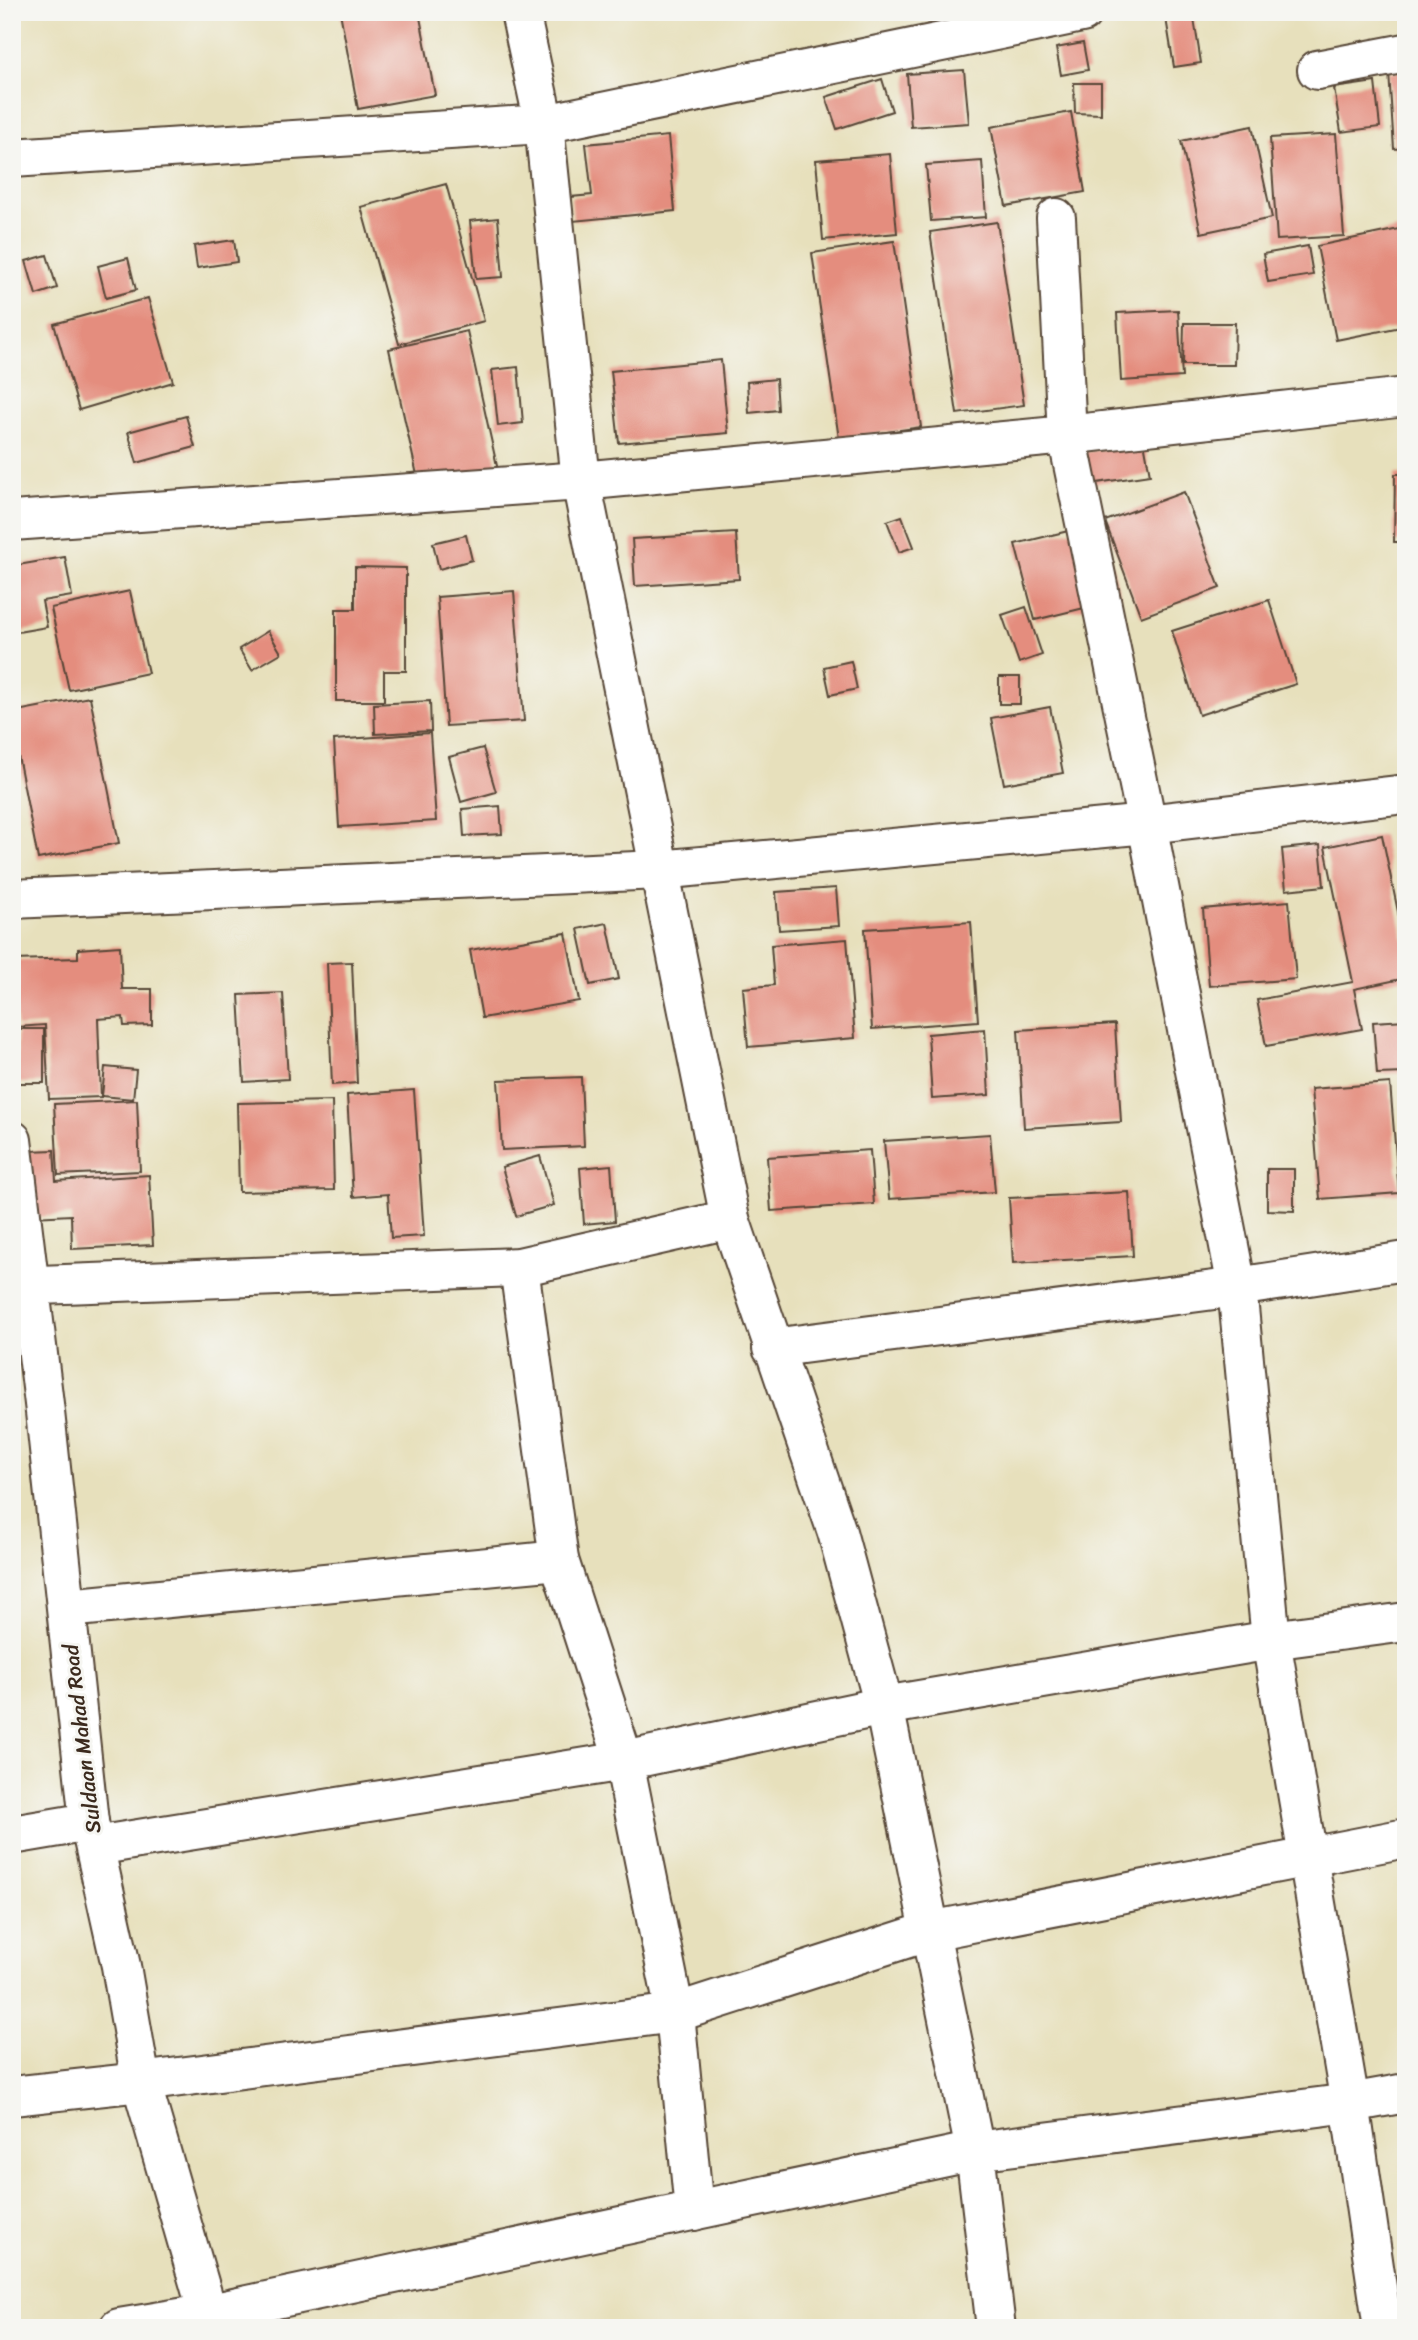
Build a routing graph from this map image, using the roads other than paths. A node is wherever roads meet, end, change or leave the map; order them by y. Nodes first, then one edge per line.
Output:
1 (520, 12) edge
2 (1082, 13) edge
3 (1406, 53) edge
4 (1317, 70) dead end
5 (544, 124) junction
6 (12, 158) edge
7 (1056, 218) dead end
8 (1406, 397) edge
9 (1068, 435) junction
10 (581, 481) junction
11 (12, 521) edge
12 (1406, 794) edge
13 (1147, 824) junction
14 (659, 870) junction
15 (12, 900) edge
16 (12, 1140) edge
17 (730, 1219) junction
18 (1406, 1261) edge
19 (519, 1267) junction
20 (20, 1286) edge
21 (1237, 1287) junction
22 (772, 1348) junction
23 (559, 1560) junction
24 (66, 1608) junction
25 (1406, 1622) edge
26 (1271, 1640) junction
27 (884, 1706) junction
28 (624, 1761) junction
29 (92, 1834) junction
30 (12, 1835) edge
31 (1406, 1838) edge
32 (1306, 1856) junction
33 (930, 1931) junction
34 (675, 2013) junction
35 (141, 2082) junction
36 (1406, 2093) edge
37 (12, 2096) edge
38 (1350, 2103) junction
39 (975, 2151) junction
40 (694, 2211) junction
41 (211, 2320) edge
42 (120, 2328) edge
43 (996, 2328) edge
44 (1383, 2328) edge

1 - 5 street
2 - 5 street
3 - 4 street
5 - 6 street
5 - 10 street
7 - 9 street
8 - 9 street
9 - 10 street
9 - 13 street
10 - 11 street
10 - 14 street
12 - 13 street
13 - 14 street
13 - 21 street
14 - 15 street
14 - 17 street
16 - 20 street, Suldaan Mahad Road
17 - 19 street
17 - 22 street
18 - 21 street
19 - 20 street
19 - 23 street
20 - 24 street, Suldaan Mahad Road
21 - 22 street
21 - 26 street
22 - 27 street
23 - 24 street
23 - 28 street
24 - 29 street, Suldaan Mahad Road
25 - 26 street
26 - 27 street
26 - 32 street
27 - 28 street
27 - 33 street
28 - 29 street
28 - 34 street
29 - 30 street
29 - 35 street, Suldaan Mahad Road
31 - 32 street
32 - 33 street
32 - 38 street
33 - 34 street
33 - 39 street
34 - 35 street
34 - 40 street
35 - 37 street
35 - 41 street, Suldaan Mahad Road
36 - 38 street
38 - 39 street
38 - 44 street
39 - 40 street
39 - 43 street
40 - 41 street
41 - 42 street

